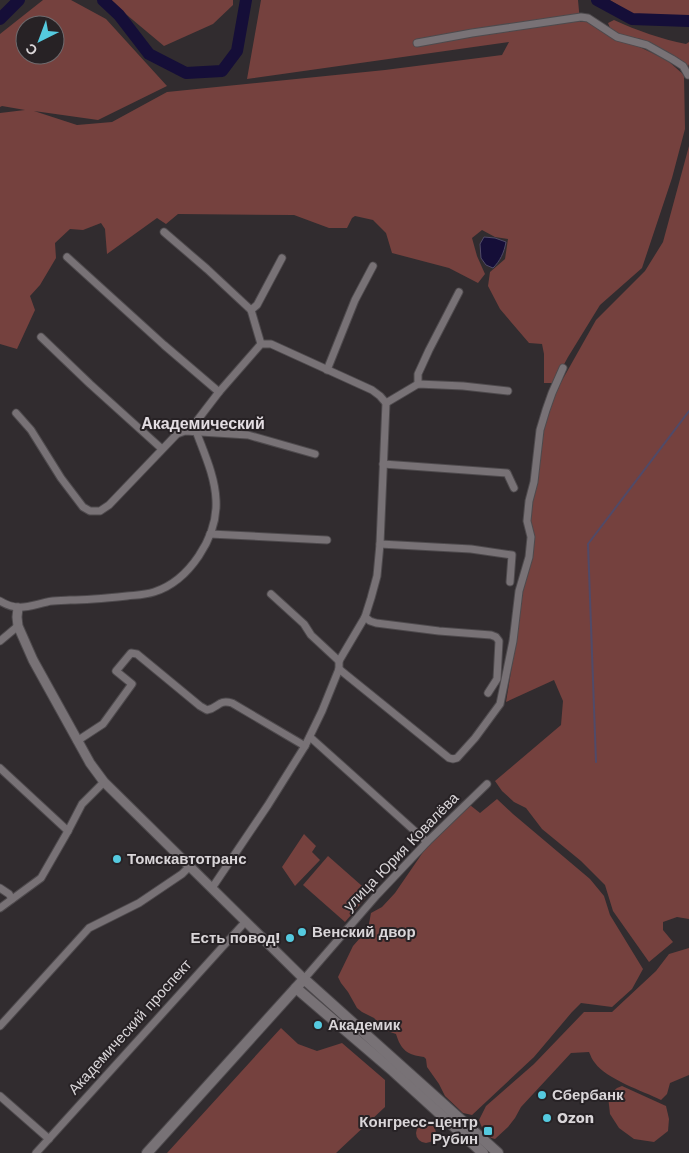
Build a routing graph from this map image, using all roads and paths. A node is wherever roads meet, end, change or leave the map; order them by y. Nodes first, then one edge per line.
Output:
1 (417, 43) dead end
2 (688, 74) dead end
3 (164, 232) dead end
4 (67, 257) dead end
5 (282, 258) dead end
6 (373, 266) dead end
7 (460, 292) dead end
8 (251, 310) junction
9 (41, 337) dead end
10 (261, 344) junction
11 (564, 368) dead end
12 (327, 370) junction
13 (418, 384) junction
14 (508, 391) dead end
15 (219, 392) junction
16 (386, 403) junction
17 (16, 413) dead end
18 (196, 430) junction
19 (162, 449) junction
20 (315, 454) dead end
21 (383, 464) junction
22 (514, 488) dead end
23 (210, 534) junction
24 (327, 540) dead end
25 (380, 544) junction
26 (510, 582) dead end
27 (271, 594) dead end
28 (0, 601) edge
29 (18, 608) junction
30 (365, 617) junction
31 (18, 626) junction
32 (0, 641) edge
33 (339, 665) junction
34 (488, 693) dead end
35 (310, 737) junction
36 (77, 741) junction
37 (304, 746) junction
38 (0, 768) edge
39 (104, 782) junction
40 (487, 784) dead end
41 (68, 831) junction
42 (427, 842) junction
43 (190, 866) junction
44 (0, 888) edge
45 (212, 888) junction
46 (12, 899) junction
47 (0, 908) edge
48 (246, 921) junction
49 (304, 979) junction
50 (296, 988) junction
51 (0, 1026) edge
52 (397, 1068) junction
53 (0, 1096) edge
54 (49, 1139) junction
55 (36, 1153) edge
56 (148, 1153) edge
57 (483, 1153) edge
58 (497, 1153) edge

1 - 2 street
3 - 8 street
4 - 15 street
5 - 8 street
6 - 12 street
7 - 13 street
8 - 10 street
9 - 19 street
10 - 12 street
10 - 15 street
11 - 33 street
12 - 16 street
13 - 14 street
13 - 16 street
15 - 18 street
16 - 21 street
17 - 19 street
18 - 19 street
18 - 20 street
18 - 23 street
21 - 22 street
21 - 25 street
23 - 24 street
23 - 29 street
25 - 26 street
25 - 30 street
27 - 33 street
28 - 29 street
29 - 31 street
30 - 33 street
30 - 34 street
31 - 32 street
31 - 36 street
33 - 35 street
35 - 37 street
35 - 42 street
36 - 37 street
36 - 39 street
37 - 45 street
38 - 41 street
39 - 41 street
39 - 43 street
40 - 42 street, улица Юрия Ковалёва
41 - 46 street
42 - 49 street, улица Юрия Ковалёва
43 - 45 street
43 - 51 street
44 - 46 street
45 - 48 street
46 - 47 street
48 - 49 street
48 - 54 street, Академический проспект
49 - 50 main road
49 - 52 main road
50 - 52 main road
50 - 56 main road
52 - 57 main road
52 - 58 main road
53 - 54 street
54 - 55 street, Академический проспект

